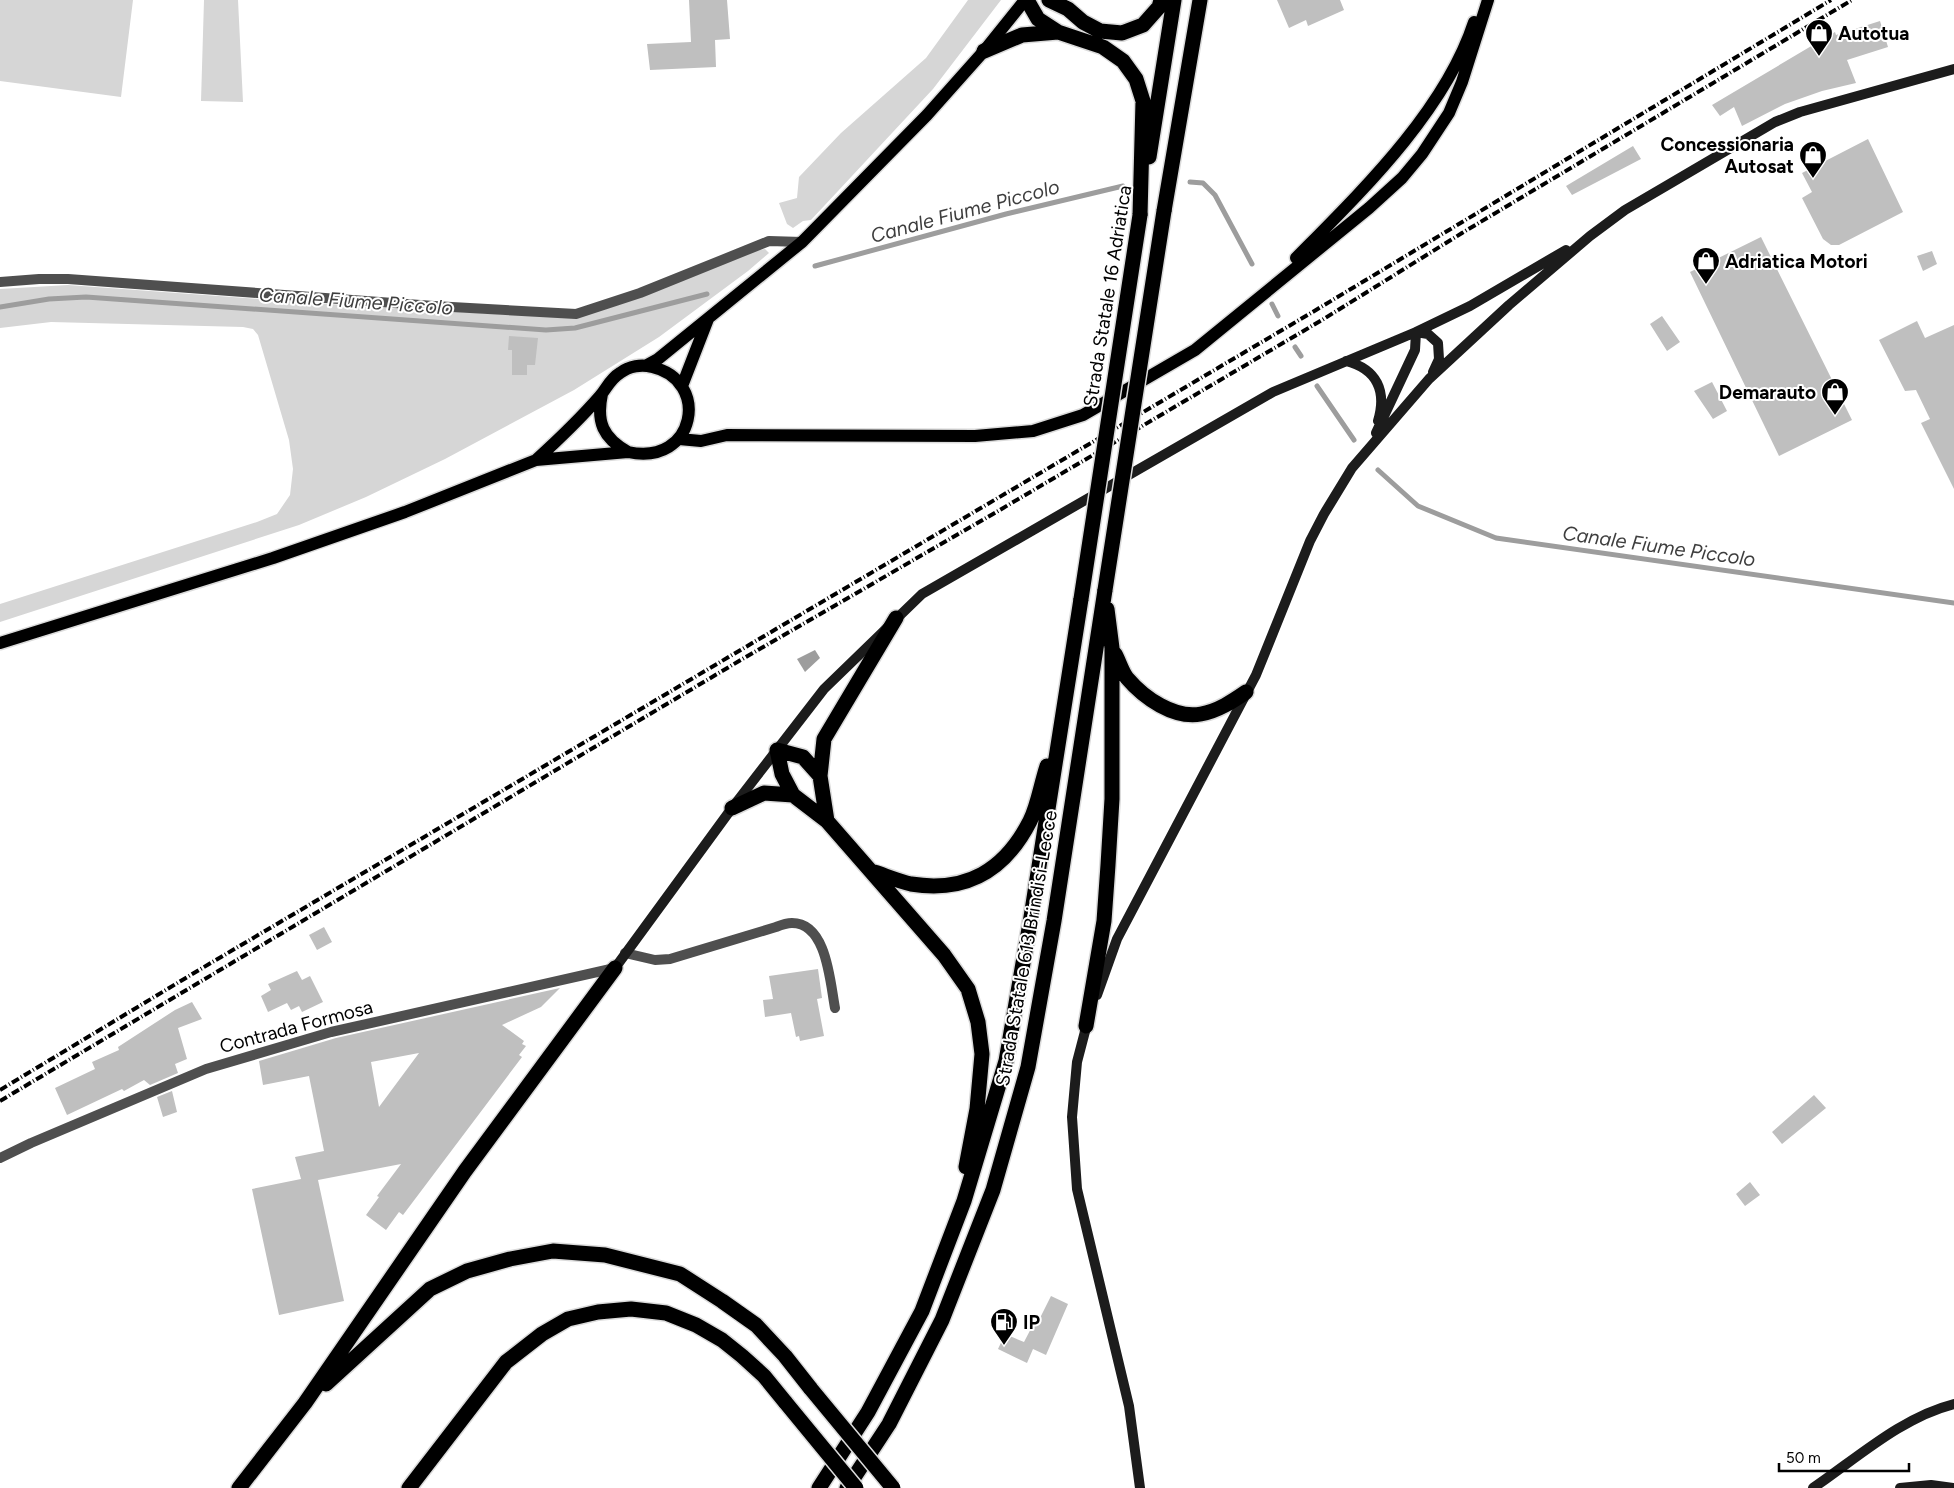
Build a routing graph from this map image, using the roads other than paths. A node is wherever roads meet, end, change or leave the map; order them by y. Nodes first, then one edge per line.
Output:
1 (1026, 0) edge
2 (1048, 0) edge
3 (1161, 0) edge
4 (1174, 0) edge
5 (1200, 0) edge
6 (1481, 0) edge
7 (1488, 0) edge
8 (1067, 5) edge
9 (1058, 32) junction
10 (984, 51) junction
11 (1954, 69) edge
12 (1140, 215) junction
13 (1590, 236) junction
14 (802, 242) junction
15 (0, 282) edge
16 (1247, 308) junction
17 (708, 319) junction
18 (1416, 332) junction
19 (1346, 361) junction
20 (647, 365) junction
21 (1429, 379) junction
22 (682, 386) junction
23 (602, 394) junction
24 (678, 439) junction
25 (1369, 447) junction
26 (628, 452) junction
27 (536, 460) junction
28 (1105, 590) junction
29 (1081, 599) joint
30 (896, 618) junction
31 (0, 643) edge
32 (1112, 648) junction
33 (1246, 692) junction
34 (1063, 713) junction
35 (777, 750) junction
36 (820, 776) junction
37 (793, 795) junction
38 (732, 808) junction
39 (826, 821) junction
40 (871, 871) junction
41 (625, 953) junction
42 (615, 968) junction
43 (835, 1008) dead end
44 (1086, 1026) junction
45 (0, 1158) edge
46 (964, 1201) junction
47 (305, 1403) junction
48 (1954, 1404) edge
49 (239, 1488) edge
50 (409, 1488) edge
51 (819, 1488) edge
52 (847, 1488) edge
53 (856, 1488) edge
54 (893, 1488) edge
55 (1140, 1488) edge
56 (1813, 1488) edge
57 (1900, 1488) edge
58 (1953, 1488) edge

1 - 9 highway
1 - 10 main road
2 - 8 highway
3 - 8 highway
4 - 12 highway, Strada Statale 16 Adriatica
5 - 28 highway, bridge
6 - 16 main road
7 - 16 main road
9 - 10 highway
9 - 12 highway
10 - 14 main road
11 - 13 main road
12 - 29 highway, Strada Statale 16 Adriatica, bridge
13 - 18 main road
13 - 21 main road
14 - 15 street
14 - 17 main road
16 - 24 main road
17 - 20 main road
17 - 22 main road
18 - 19 main road
18 - 21 main road
18 - 25 main road
19 - 25 main road
19 - 30 main road
20 - 22 main road
20 - 23 main road
21 - 25 main road
22 - 24 main road
23 - 26 main road
23 - 27 main road
24 - 26 main road
25 - 33 main road
26 - 27 main road
27 - 31 main road
28 - 32 highway
28 - 52 highway, Strada Statale 613 Brindisi-Lecce
29 - 34 highway, Strada Statale 613 Brindisi-Lecce
30 - 35 main road
30 - 36 highway
32 - 33 highway
32 - 44 highway
33 - 44 main road
34 - 40 highway
34 - 46 highway, Strada Statale 613 Brindisi-Lecce
35 - 36 highway
35 - 37 highway
35 - 38 main road
36 - 39 highway
37 - 38 highway
37 - 39 highway
38 - 41 main road
39 - 40 highway
40 - 46 highway
41 - 42 main road
41 - 43 street
42 - 45 street, Contrada Formosa
42 - 47 highway
44 - 55 main road
46 - 51 highway, Strada Statale 613 Brindisi-Lecce
47 - 49 highway
47 - 54 highway, bridge
48 - 56 main road
50 - 53 highway, bridge
57 - 58 main road

